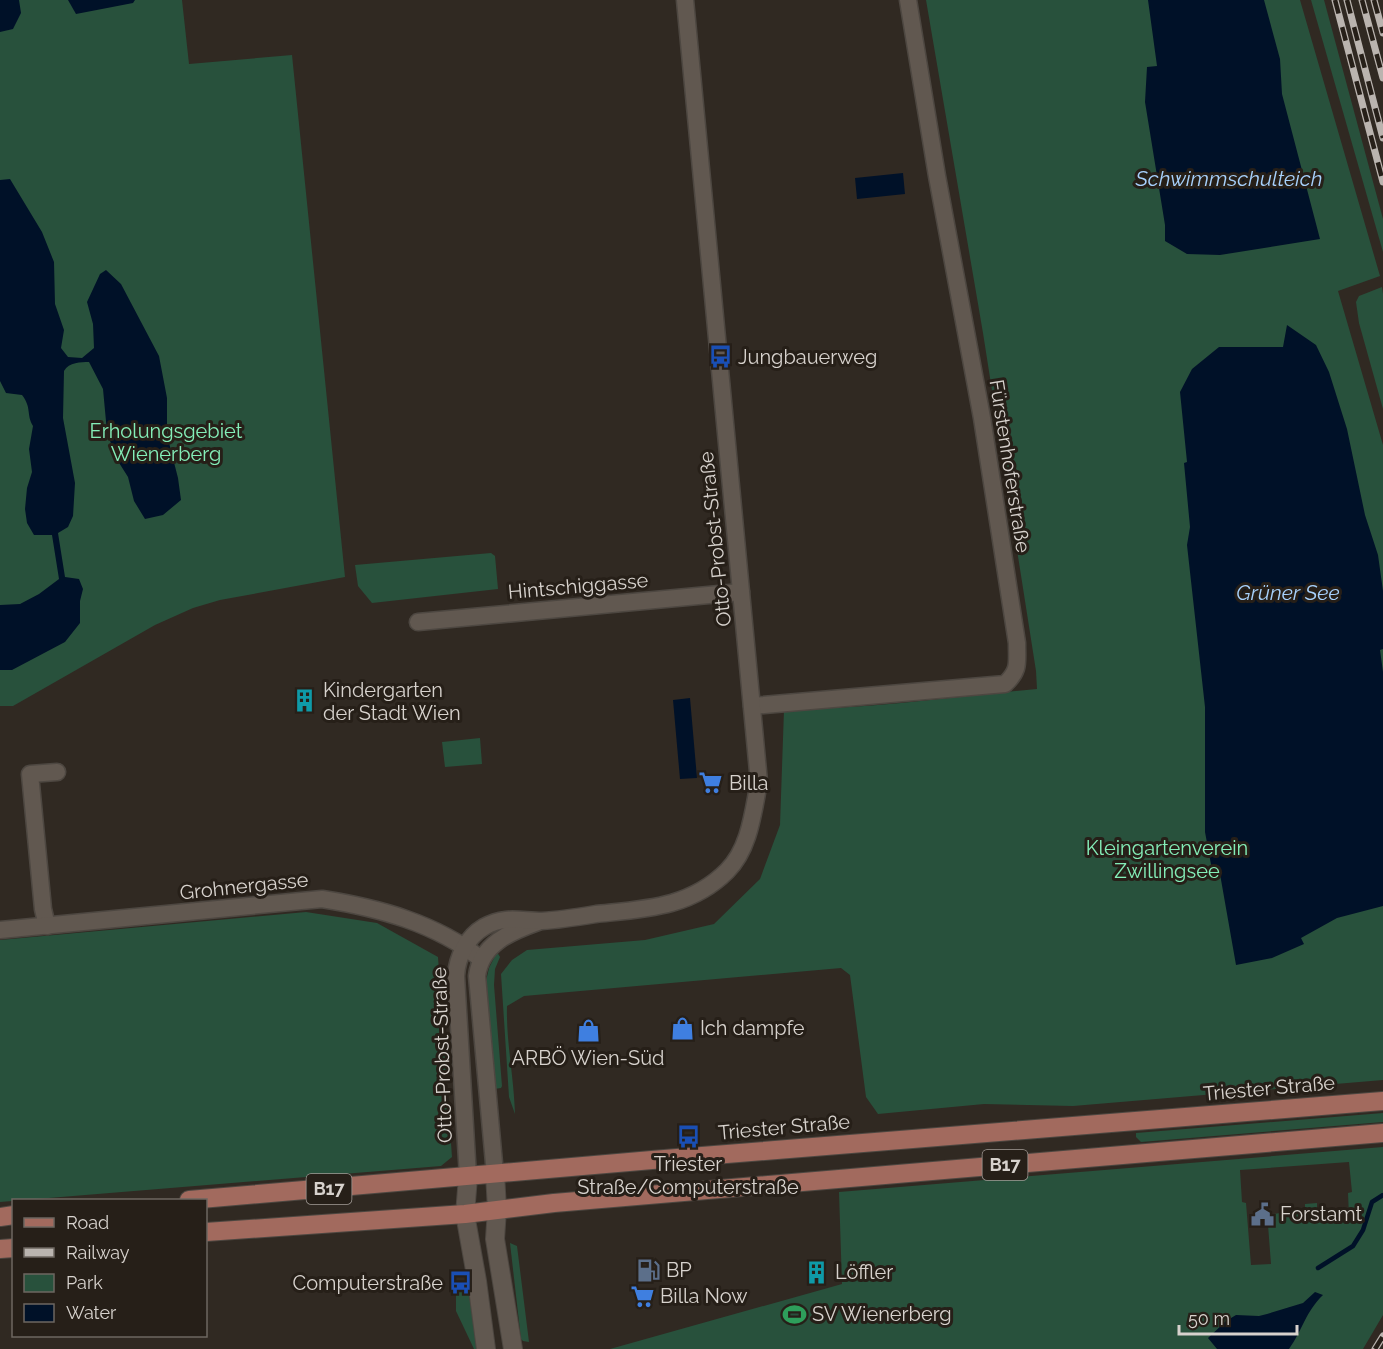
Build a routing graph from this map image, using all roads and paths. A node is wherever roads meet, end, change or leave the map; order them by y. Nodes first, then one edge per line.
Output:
1 (685, 0) edge
2 (908, 0) edge
3 (741, 592) junction
4 (418, 622) dead end
5 (752, 706) junction
6 (57, 772) dead end
7 (541, 921) junction
8 (47, 926) junction
9 (0, 930) edge
10 (465, 946) junction
11 (481, 959) junction
12 (1383, 1101) edge
13 (1383, 1134) edge
14 (495, 1174) junction
15 (468, 1177) junction
16 (201, 1199) edge
17 (497, 1209) junction
18 (465, 1214) junction
19 (207, 1232) edge
20 (486, 1349) edge
21 (513, 1349) edge

1 - 3 street, Otto-Probst-Straße
2 - 5 street, Fürstenhoferstraße
3 - 4 street, Hintschiggasse
3 - 5 street, Otto-Probst-Straße
5 - 7 street, Otto-Probst-Straße
6 - 8 street
7 - 10 street, Otto-Probst-Straße
7 - 11 street, Otto-Probst-Straße
8 - 9 street, Grohnergasse
8 - 10 street, Grohnergasse
10 - 11 street, Grohnergasse
10 - 15 street, Otto-Probst-Straße
11 - 14 street, Otto-Probst-Straße
12 - 14 main road, Triester Straße / B17
13 - 17 main road, B17
14 - 15 main road, Triester Straße / B17
14 - 17 street
15 - 16 main road, Triester Straße / B17
15 - 18 street
17 - 18 main road, B17
17 - 21 street
18 - 19 main road, B17
18 - 20 street

